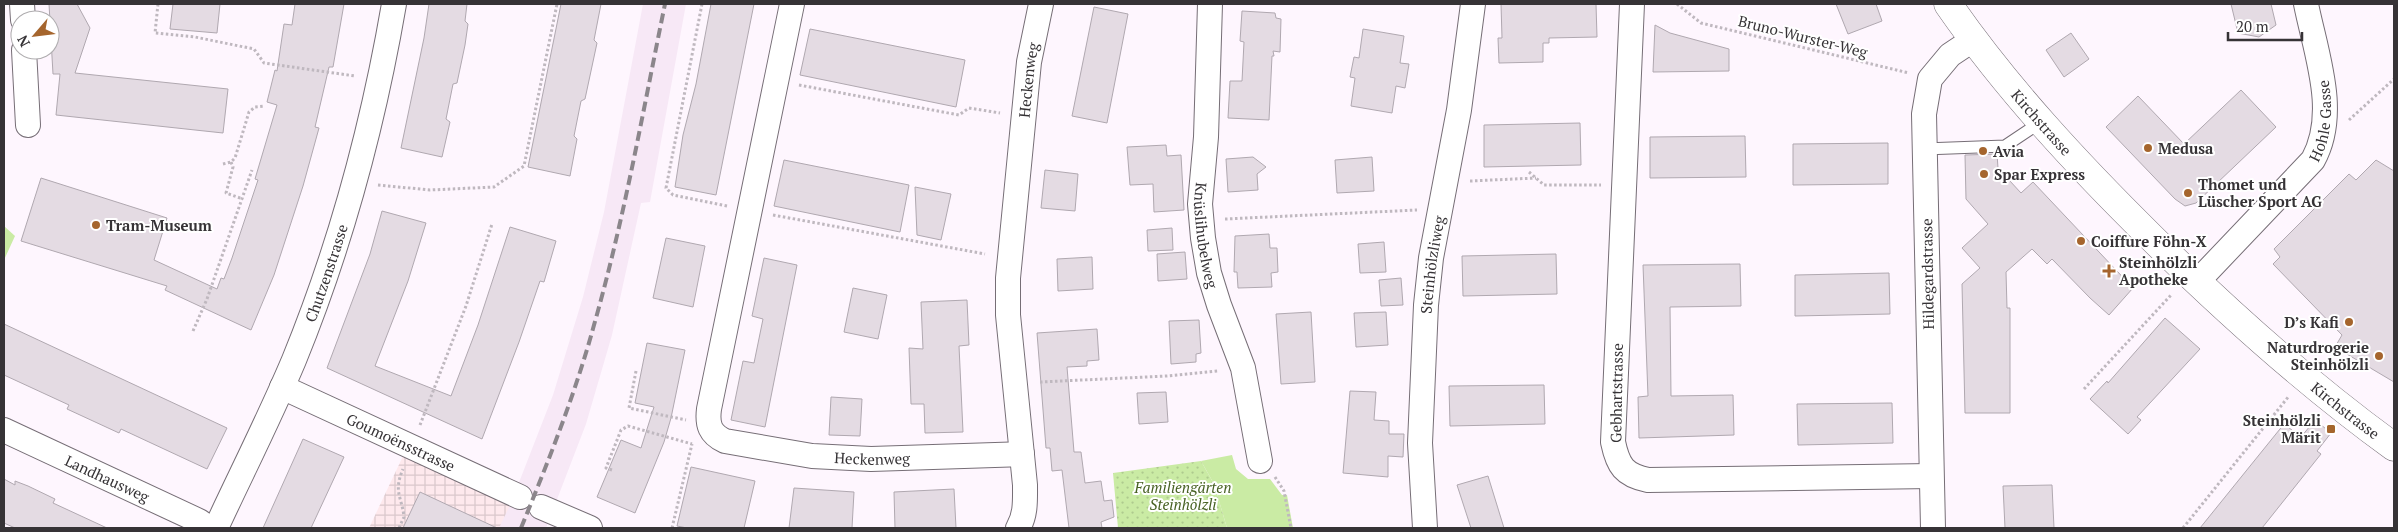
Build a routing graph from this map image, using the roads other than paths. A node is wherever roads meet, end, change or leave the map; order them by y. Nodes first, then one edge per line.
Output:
1 (394, 4) edge
2 (792, 4) edge
3 (1040, 4) edge
4 (1210, 4) edge
5 (1473, 4) edge
6 (1632, 4) edge
7 (1948, 4) edge
8 (2306, 4) edge
9 (1974, 40) junction
10 (25, 60) edge
11 (2041, 122) junction
12 (28, 125) dead end
13 (1924, 149) junction
14 (2193, 278) junction
15 (282, 388) junction
16 (4, 430) edge
17 (2394, 448) edge
18 (1022, 454) junction
19 (1260, 461) road end
20 (1931, 476) junction
21 (209, 528) edge
22 (216, 528) edge
23 (590, 528) edge
24 (1018, 528) edge
25 (1424, 528) edge
26 (1933, 528) edge

1 - 15 street, Chutzenstrasse
2 - 18 street, Heckenweg
3 - 18 street, Heckenweg
4 - 19 street, Knüslihubelweg
5 - 25 street, Steinhölzliweg
6 - 20 street, Gebhartstrasse
7 - 9 street, Kirchstrasse
8 - 14 street, Hohle Gasse
9 - 11 street, Kirchstrasse
9 - 13 street, Hildegardstrasse
10 - 12 street
11 - 13 lane
11 - 14 street, Kirchstrasse
13 - 20 street, Hildegardstrasse
14 - 17 street, Kirchstrasse
15 - 22 street, Chutzenstrasse
15 - 23 street, Goumoënsstrasse
16 - 21 street, Landhausweg
18 - 24 street
20 - 26 street, Hildegardstrasse

